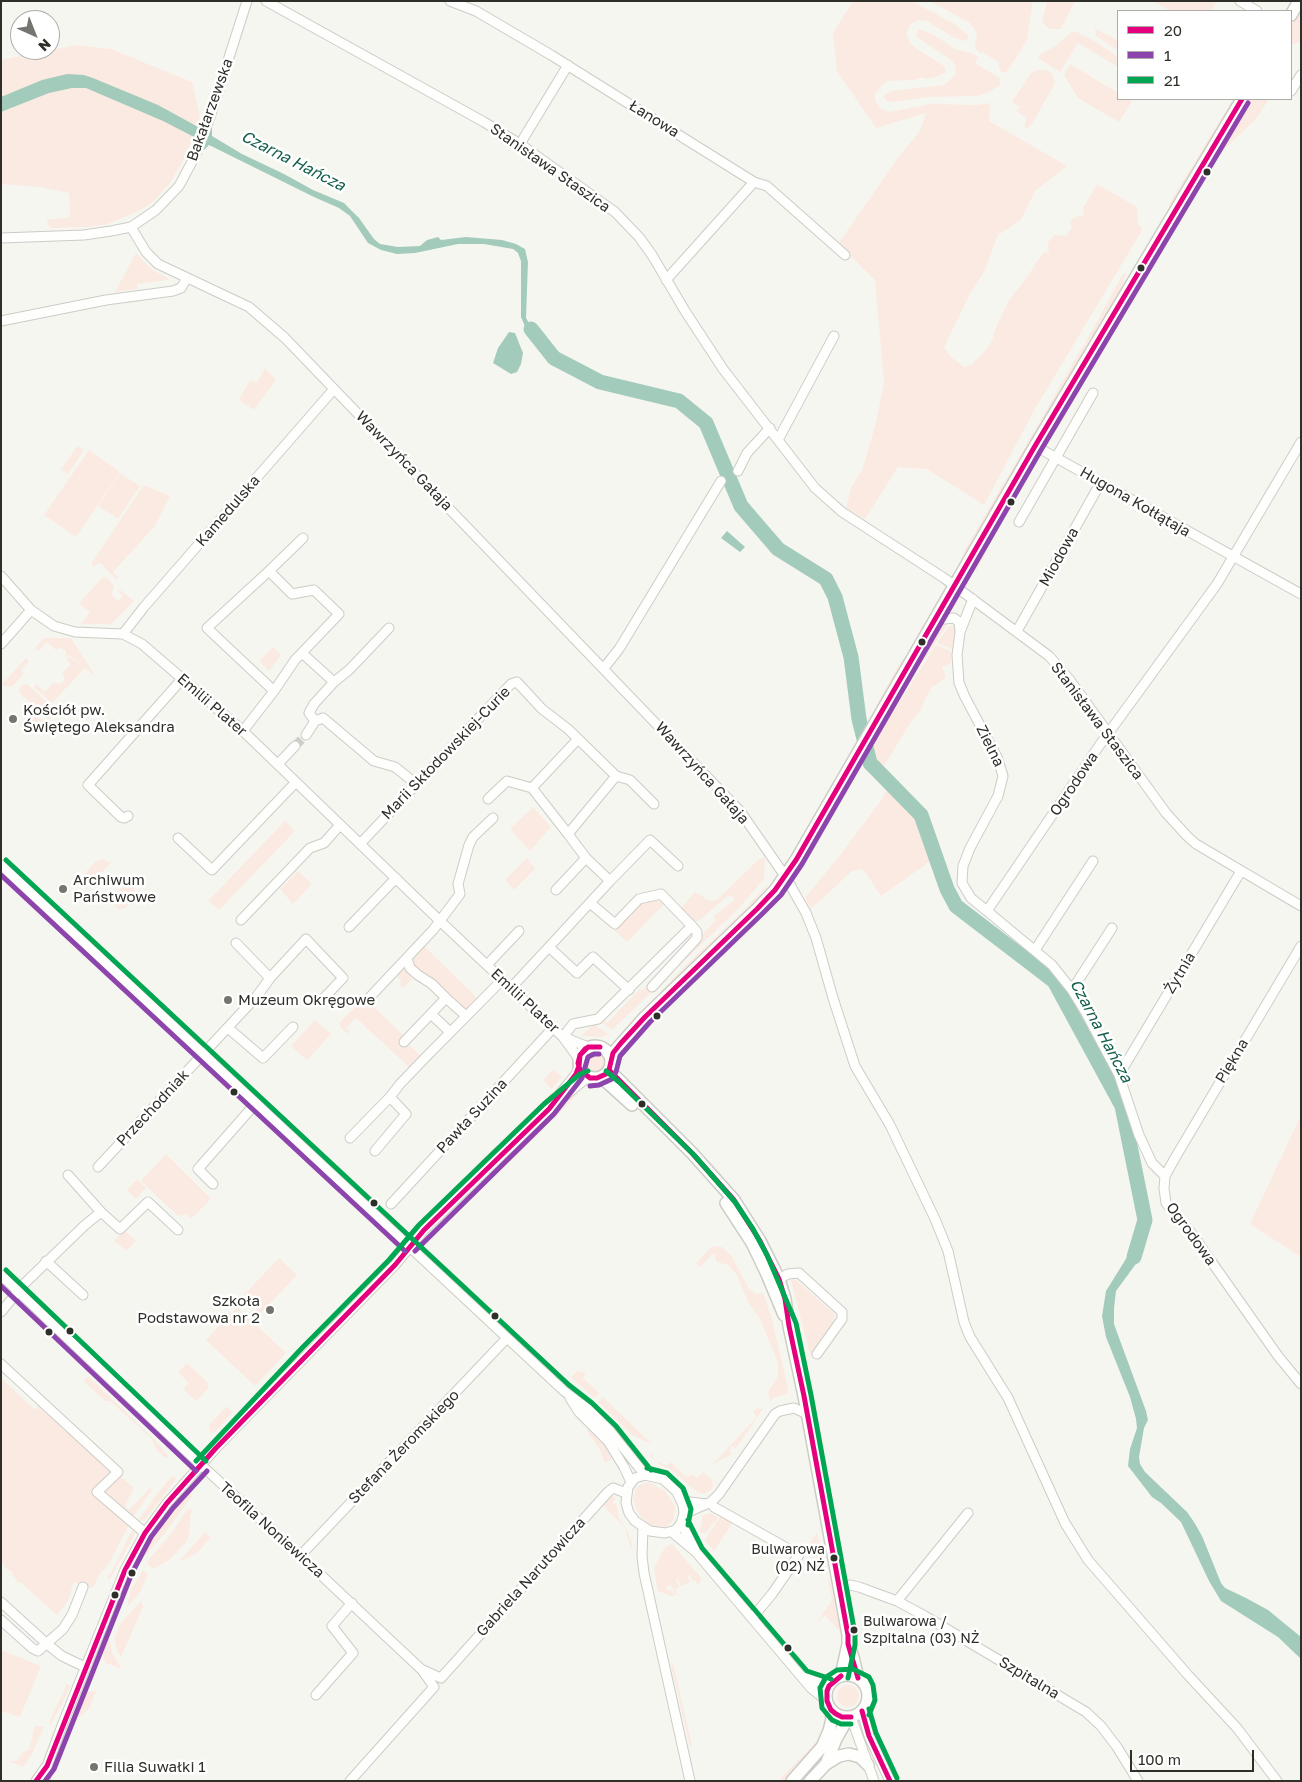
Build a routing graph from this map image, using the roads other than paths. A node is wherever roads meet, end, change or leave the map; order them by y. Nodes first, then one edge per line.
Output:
1 (247, 1) edge
2 (266, 1) edge
3 (450, 1) edge
4 (1240, 1) edge
5 (1299, 1) edge
6 (1255, 10) edge
7 (1292, 13) edge
8 (568, 65) junction
9 (1301, 75) edge
10 (1292, 89) edge
11 (1241, 100) edge
12 (520, 144) junction
13 (754, 182) junction
14 (131, 227) junction
15 (1, 238) edge
16 (846, 255) dead end
17 (187, 278) junction
18 (666, 280) junction
19 (1, 321) edge
20 (834, 336) dead end
21 (334, 389) junction
22 (1093, 393) dead end
23 (770, 428) junction
24 (778, 440) junction
25 (1301, 442) edge
26 (1035, 446) junction
27 (1055, 457) junction
28 (738, 471) dead end
29 (722, 481) dead end
30 (1101, 482) junction
31 (1019, 522) dead end
32 (303, 538) dead end
33 (1233, 558) junction
34 (269, 571) junction
35 (1, 576) edge
36 (955, 586) junction
37 (1301, 594) edge
38 (973, 599) junction
39 (31, 610) junction
40 (935, 620) junction
41 (389, 628) dead end
42 (1017, 631) junction
43 (960, 632) junction
44 (123, 634) junction
45 (1, 644) edge
46 (302, 653) junction
47 (604, 668) junction
48 (182, 678) junction
49 (334, 682) junction
50 (274, 691) junction
51 (315, 721) junction
52 (243, 731) junction
53 (306, 735) tunnel mouth
54 (1108, 735) junction
55 (578, 739) junction
56 (295, 746) tunnel mouth
57 (278, 764) junction
58 (616, 776) junction
59 (296, 782) junction
60 (416, 783) junction
61 (532, 788) junction
62 (488, 799) dead end
63 (654, 804) dead end
64 (128, 816) dead end
65 (493, 818) dead end
66 (340, 825) junction
67 (568, 834) junction
68 (178, 838) dead end
69 (360, 844) junction
70 (586, 858) junction
71 (1093, 861) dead end
72 (1, 865) edge
73 (678, 866) dead end
74 (1242, 871) junction
75 (786, 876) junction
76 (396, 878) junction
77 (610, 881) junction
78 (556, 890) dead end
79 (590, 903) junction
80 (1301, 906) edge
81 (987, 911) junction
82 (241, 920) dead end
83 (440, 921) junction
84 (692, 926) junction
85 (349, 927) dead end
86 (1112, 928) dead end
87 (519, 930) dead end
88 (236, 943) dead end
89 (1301, 946) edge
90 (550, 948) junction
91 (1035, 950) junction
92 (407, 959) junction
93 (487, 965) junction
94 (270, 978) junction
95 (502, 980) junction
96 (652, 987) dead end
97 (511, 988) junction
98 (629, 990) junction
99 (1072, 990) junction
100 (370, 997) dead end
101 (446, 998) junction
102 (320, 1002) dead end
103 (431, 1014) junction
104 (466, 1016) junction
105 (645, 1017) junction
106 (228, 1028) junction
107 (293, 1028) dead end
108 (552, 1028) junction
109 (450, 1032) junction
110 (563, 1037) junction
111 (404, 1042) dead end
112 (588, 1047) junction
113 (600, 1047) junction
114 (203, 1054) junction
115 (579, 1063) junction
116 (603, 1071) junction
117 (1119, 1075) junction
118 (390, 1098) junction
119 (256, 1103) junction
120 (549, 1109) junction
121 (350, 1138) dead end
122 (375, 1151) dead end
123 (98, 1167) dead end
124 (68, 1175) dead end
125 (1165, 1176) junction
126 (213, 1184) dead end
127 (391, 1204) dead end
128 (101, 1212) junction
129 (178, 1230) dead end
130 (410, 1246) junction
131 (46, 1261) junction
132 (1, 1275) edge
133 (775, 1281) junction
134 (18, 1291) junction
135 (83, 1295) dead end
136 (1, 1312) edge
137 (507, 1338) junction
138 (817, 1354) dead end
139 (1, 1364) edge
140 (1301, 1384) edge
141 (564, 1391) junction
142 (804, 1396) junction
143 (794, 1408) junction
144 (807, 1414) junction
145 (201, 1466) junction
146 (645, 1475) junction
147 (631, 1482) junction
148 (626, 1493) junction
149 (681, 1501) junction
150 (709, 1503) junction
151 (968, 1513) dead end
152 (682, 1519) junction
153 (643, 1527) junction
154 (672, 1532) junction
155 (145, 1533) junction
156 (696, 1552) junction
157 (300, 1556) junction
158 (838, 1586) junction
159 (83, 1587) dead end
160 (1, 1602) edge
161 (897, 1602) junction
162 (352, 1603) junction
163 (752, 1618) junction
164 (1, 1620) edge
165 (47, 1644) junction
166 (848, 1644) junction
167 (85, 1667) junction
168 (422, 1670) junction
169 (841, 1676) junction
170 (803, 1677) junction
171 (441, 1678) joint
172 (858, 1678) junction
173 (829, 1686) junction
174 (316, 1695) dead end
175 (829, 1706) junction
176 (862, 1711) junction
177 (851, 1717) junction
178 (826, 1764) junction
179 (868, 1765) junction
180 (47, 1766) junction
181 (36, 1781) edge
182 (45, 1781) edge
183 (350, 1781) edge
184 (690, 1781) edge
185 (792, 1781) edge
186 (810, 1781) edge
187 (874, 1781) edge
188 (890, 1781) edge
189 (1138, 1781) edge
190 (1277, 1781) edge

1 - 14 street, Bakałarzewska
2 - 12 street, Stanisława Staszica
3 - 8 street, Łanowa
4 - 6 street
5 - 7 main road
8 - 12 street
8 - 13 street, Łanowa
9 - 10 street
11 - 26 main road
12 - 18 street, Stanisława Staszica
13 - 16 street, Łanowa
13 - 18 street
14 - 15 street
14 - 17 street, Wawrzyńca Gałaja
17 - 19 street
17 - 21 street, Wawrzyńca Gałaja
18 - 23 street, Stanisława Staszica
20 - 24 street
21 - 44 street, Kamedulska
21 - 47 street, Wawrzyńca Gałaja
22 - 27 street
23 - 24 street, Stanisława Staszica
23 - 28 street
24 - 36 street, Stanisława Staszica
25 - 33 street
26 - 27 street, Hugona Kołłątaja
26 - 36 main road
27 - 30 street, Hugona Kołłątaja
27 - 31 street
29 - 47 street
30 - 33 street, Hugona Kołłątaja
30 - 42 street, Miodowa
32 - 34 street
33 - 37 street, Hugona Kołłątaja
33 - 54 street, Ogrodowa
34 - 46 street
34 - 50 street
35 - 39 street
36 - 38 street, Stanisława Staszica
36 - 40 main road
38 - 42 street, Stanisława Staszica
38 - 43 street, Zielna
39 - 44 street
39 - 45 street
40 - 43 street
40 - 75 main road
41 - 49 street
42 - 54 street, Stanisława Staszica
43 - 81 street, Zielna
44 - 48 street, Emilii Plater
46 - 49 street
46 - 50 street
47 - 75 street, Wawrzyńca Gałaja
48 - 52 street, Emilii Plater
48 - 64 street
49 - 51 street
50 - 52 street
51 - 53 street
51 - 60 street
52 - 57 street, Emilii Plater
54 - 74 street, Stanisława Staszica
54 - 81 street, Ogrodowa
55 - 58 street, Marii Skłodowskiej-Curie
55 - 60 street, Marii Skłodowskiej-Curie
55 - 61 street
56 - 57 street
57 - 59 street, Emilii Plater
58 - 63 street, Marii Skłodowskiej-Curie
58 - 67 street
59 - 66 street, Emilii Plater
59 - 68 street
60 - 69 street, Marii Skłodowskiej-Curie
61 - 62 street
61 - 67 street
65 - 83 street
66 - 69 street, Emilii Plater
66 - 82 street
67 - 70 street
69 - 76 street, Emilii Plater
70 - 77 street
70 - 78 street
71 - 91 street
72 - 114 street
73 - 77 street
74 - 80 street, Stanisława Staszica
74 - 117 street, Żytnia
75 - 105 main road
75 - 190 street, Wawrzyńca Gałaja
76 - 83 street, Emilii Plater
76 - 85 street
77 - 79 street
79 - 84 street
79 - 90 street
81 - 91 street
83 - 92 street
83 - 93 street, Emilii Plater
84 - 96 street
84 - 98 street
86 - 99 street
87 - 93 street, Emilii Plater
88 - 94 street
89 - 125 street, Piękna
90 - 97 street
90 - 98 street
91 - 99 street
92 - 100 street
92 - 101 street
93 - 95 street, Emilii Plater
94 - 102 street, Przechodniak
94 - 106 street, Przechodniak
95 - 97 street, Emilii Plater
95 - 104 street
97 - 108 street, Emilii Plater
98 - 110 street
99 - 117 street
101 - 103 street
101 - 104 street
103 - 109 street
103 - 111 street
104 - 109 street
105 - 113 main road
105 - 116 main road
106 - 107 street
106 - 114 street, Przechodniak
108 - 110 street, Emilii Plater
108 - 127 street, Pawła Suzina
109 - 118 street
110 - 112 street, Emilii Plater
110 - 115 street, Emilii Plater
112 - 113 main road
112 - 115 main road
113 - 116 main road
114 - 119 street
114 - 123 street, Przechodniak
115 - 116 main road
115 - 120 street
116 - 120 street
116 - 133 main road
117 - 125 street
118 - 121 street
118 - 122 street
119 - 126 street
119 - 130 street
120 - 130 street
124 - 128 street
125 - 140 street, Ogrodowa
128 - 129 street
128 - 131 street
130 - 137 street
130 - 145 street
131 - 134 street
131 - 135 street
132 - 134 street, Teofila Noniewicza
133 - 138 street
133 - 142 main road
134 - 136 street
134 - 145 street, Teofila Noniewicza
137 - 141 street
137 - 157 street, Stefana Żeromskiego
139 - 155 street
141 - 146 street
141 - 147 street
142 - 143 street
142 - 144 main road
143 - 144 street
143 - 150 street
144 - 158 main road
145 - 155 street
145 - 157 street, Teofila Noniewicza
146 - 147 street
146 - 149 street
147 - 148 street
148 - 153 street
148 - 171 street, Gabriela Narutowicza
149 - 150 street
149 - 152 street
150 - 152 street
150 - 163 street
151 - 161 street
152 - 154 street
152 - 156 street
153 - 154 street
153 - 184 street
154 - 156 street
155 - 167 street
156 - 163 street
157 - 162 street, Teofila Noniewicza
158 - 161 street, Szpitalna
158 - 166 main road
159 - 165 street
160 - 165 street
161 - 189 street, Szpitalna
162 - 168 street, Teofila Noniewicza
162 - 174 street
163 - 170 street
164 - 165 street
165 - 167 street
166 - 169 main road
166 - 172 main road
167 - 180 street
168 - 171 street, Teofila Noniewicza
168 - 183 street, Teofila Noniewicza
169 - 172 main road
169 - 173 main road
170 - 173 street
170 - 175 street
172 - 176 main road
173 - 175 main road
175 - 177 main road
175 - 185 main road
176 - 177 main road
176 - 188 street
177 - 178 main road
177 - 179 street
178 - 179 main road
178 - 186 main road
179 - 187 street
180 - 181 street
180 - 182 street

